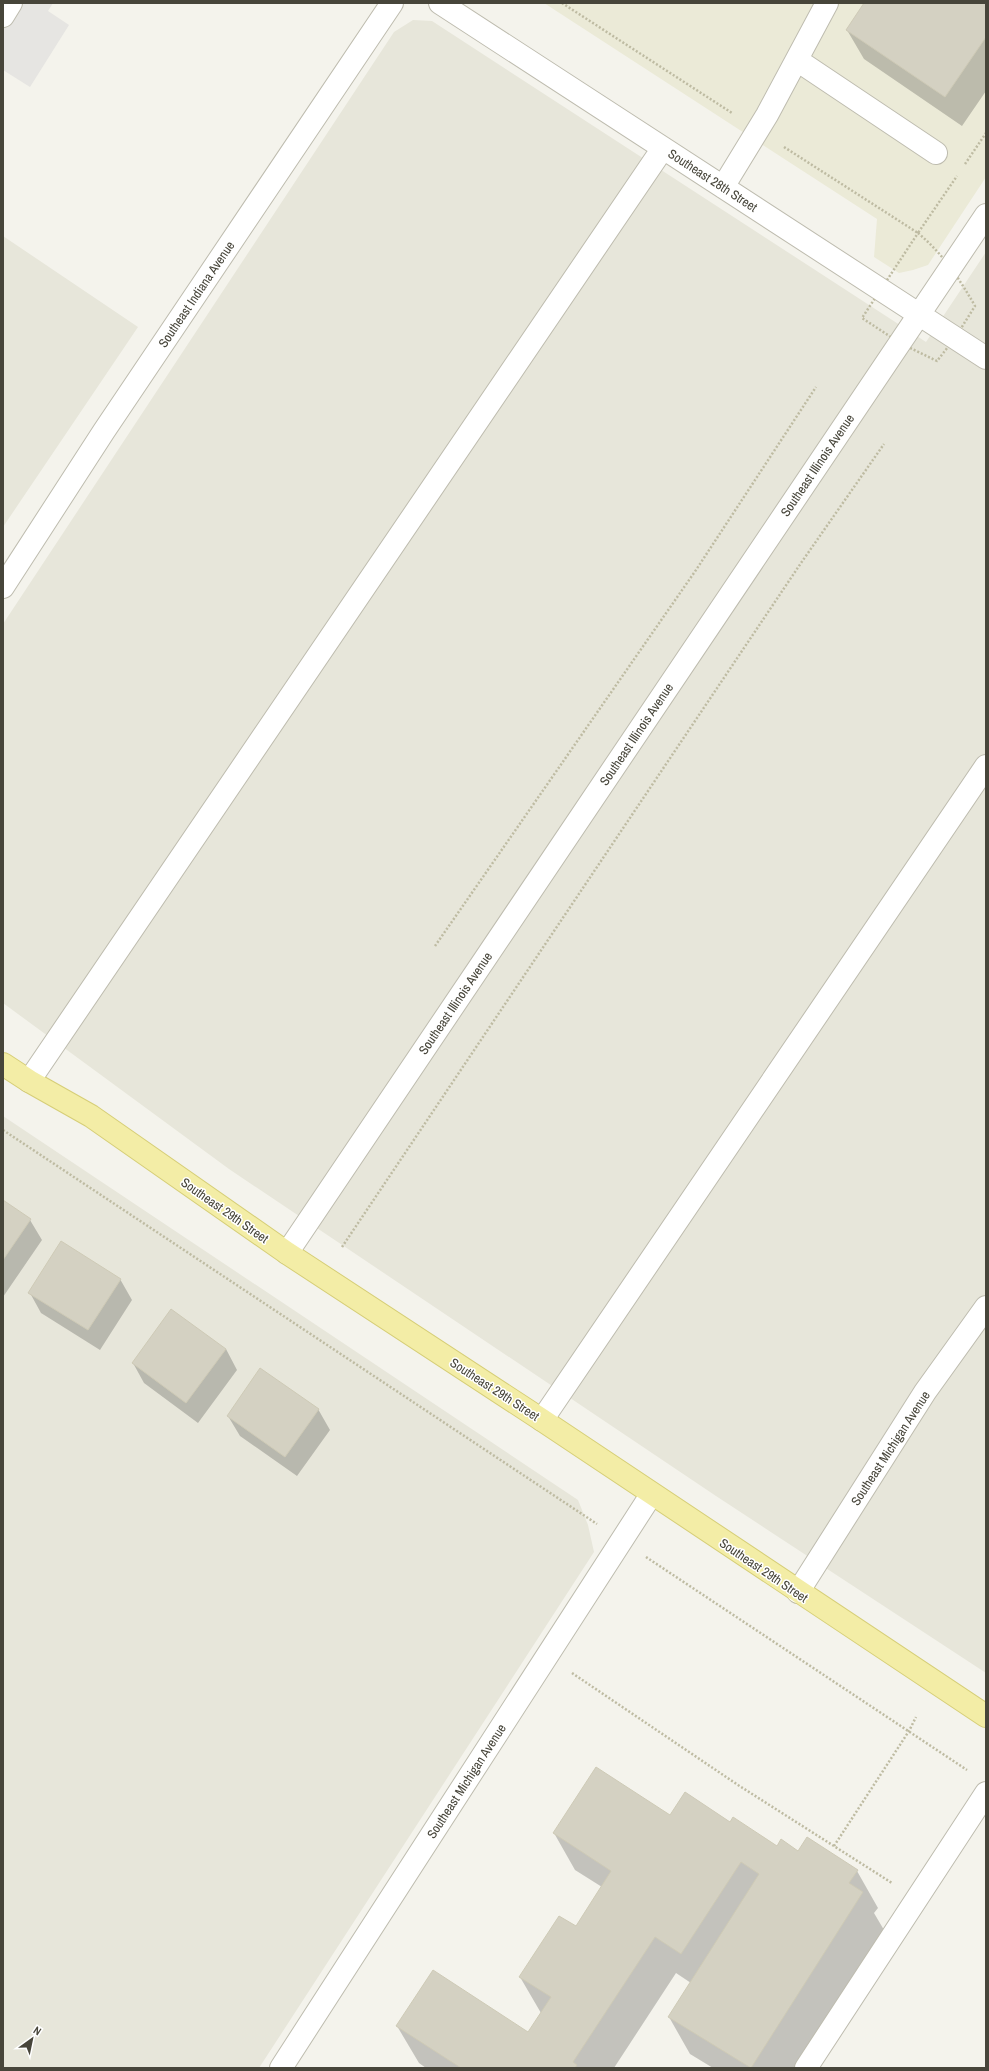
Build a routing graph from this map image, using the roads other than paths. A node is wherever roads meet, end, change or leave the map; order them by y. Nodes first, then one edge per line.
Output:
1 (11, 3) edge
2 (392, 3) edge
3 (440, 3) edge
4 (827, 3) edge
5 (3, 16) edge
6 (797, 60) junction
7 (663, 148) junction
8 (936, 153) dead end
9 (722, 187) junction
10 (986, 215) edge
11 (919, 314) junction
12 (986, 358) edge
13 (3, 587) edge
14 (986, 766) edge
15 (3, 1064) edge
16 (29, 1081) junction
17 (287, 1253) junction
18 (986, 1307) edge
19 (542, 1420) junction
20 (651, 1495) junction
21 (798, 1592) junction
22 (986, 1716) edge
23 (986, 1794) edge
24 (281, 2068) edge
25 (806, 2068) edge

1 - 5 street
2 - 13 street, Southeast Indiana Avenue
3 - 7 street, Southeast 28th Street
4 - 6 street
6 - 8 street
6 - 9 street
7 - 9 street, Southeast 28th Street
7 - 16 street
9 - 11 street, Southeast 28th Street
10 - 11 street, Southeast Illinois Avenue
11 - 12 street, Southeast 28th Street
11 - 17 street, Southeast Illinois Avenue
14 - 19 street
15 - 16 main road, Southeast 29th Street
16 - 17 main road, Southeast 29th Street
17 - 19 main road, Southeast 29th Street
18 - 21 street, Southeast Michigan Avenue
19 - 20 main road, Southeast 29th Street
20 - 21 main road, Southeast 29th Street
20 - 24 street, Southeast Michigan Avenue
21 - 22 main road, Southeast 29th Street
23 - 25 street

